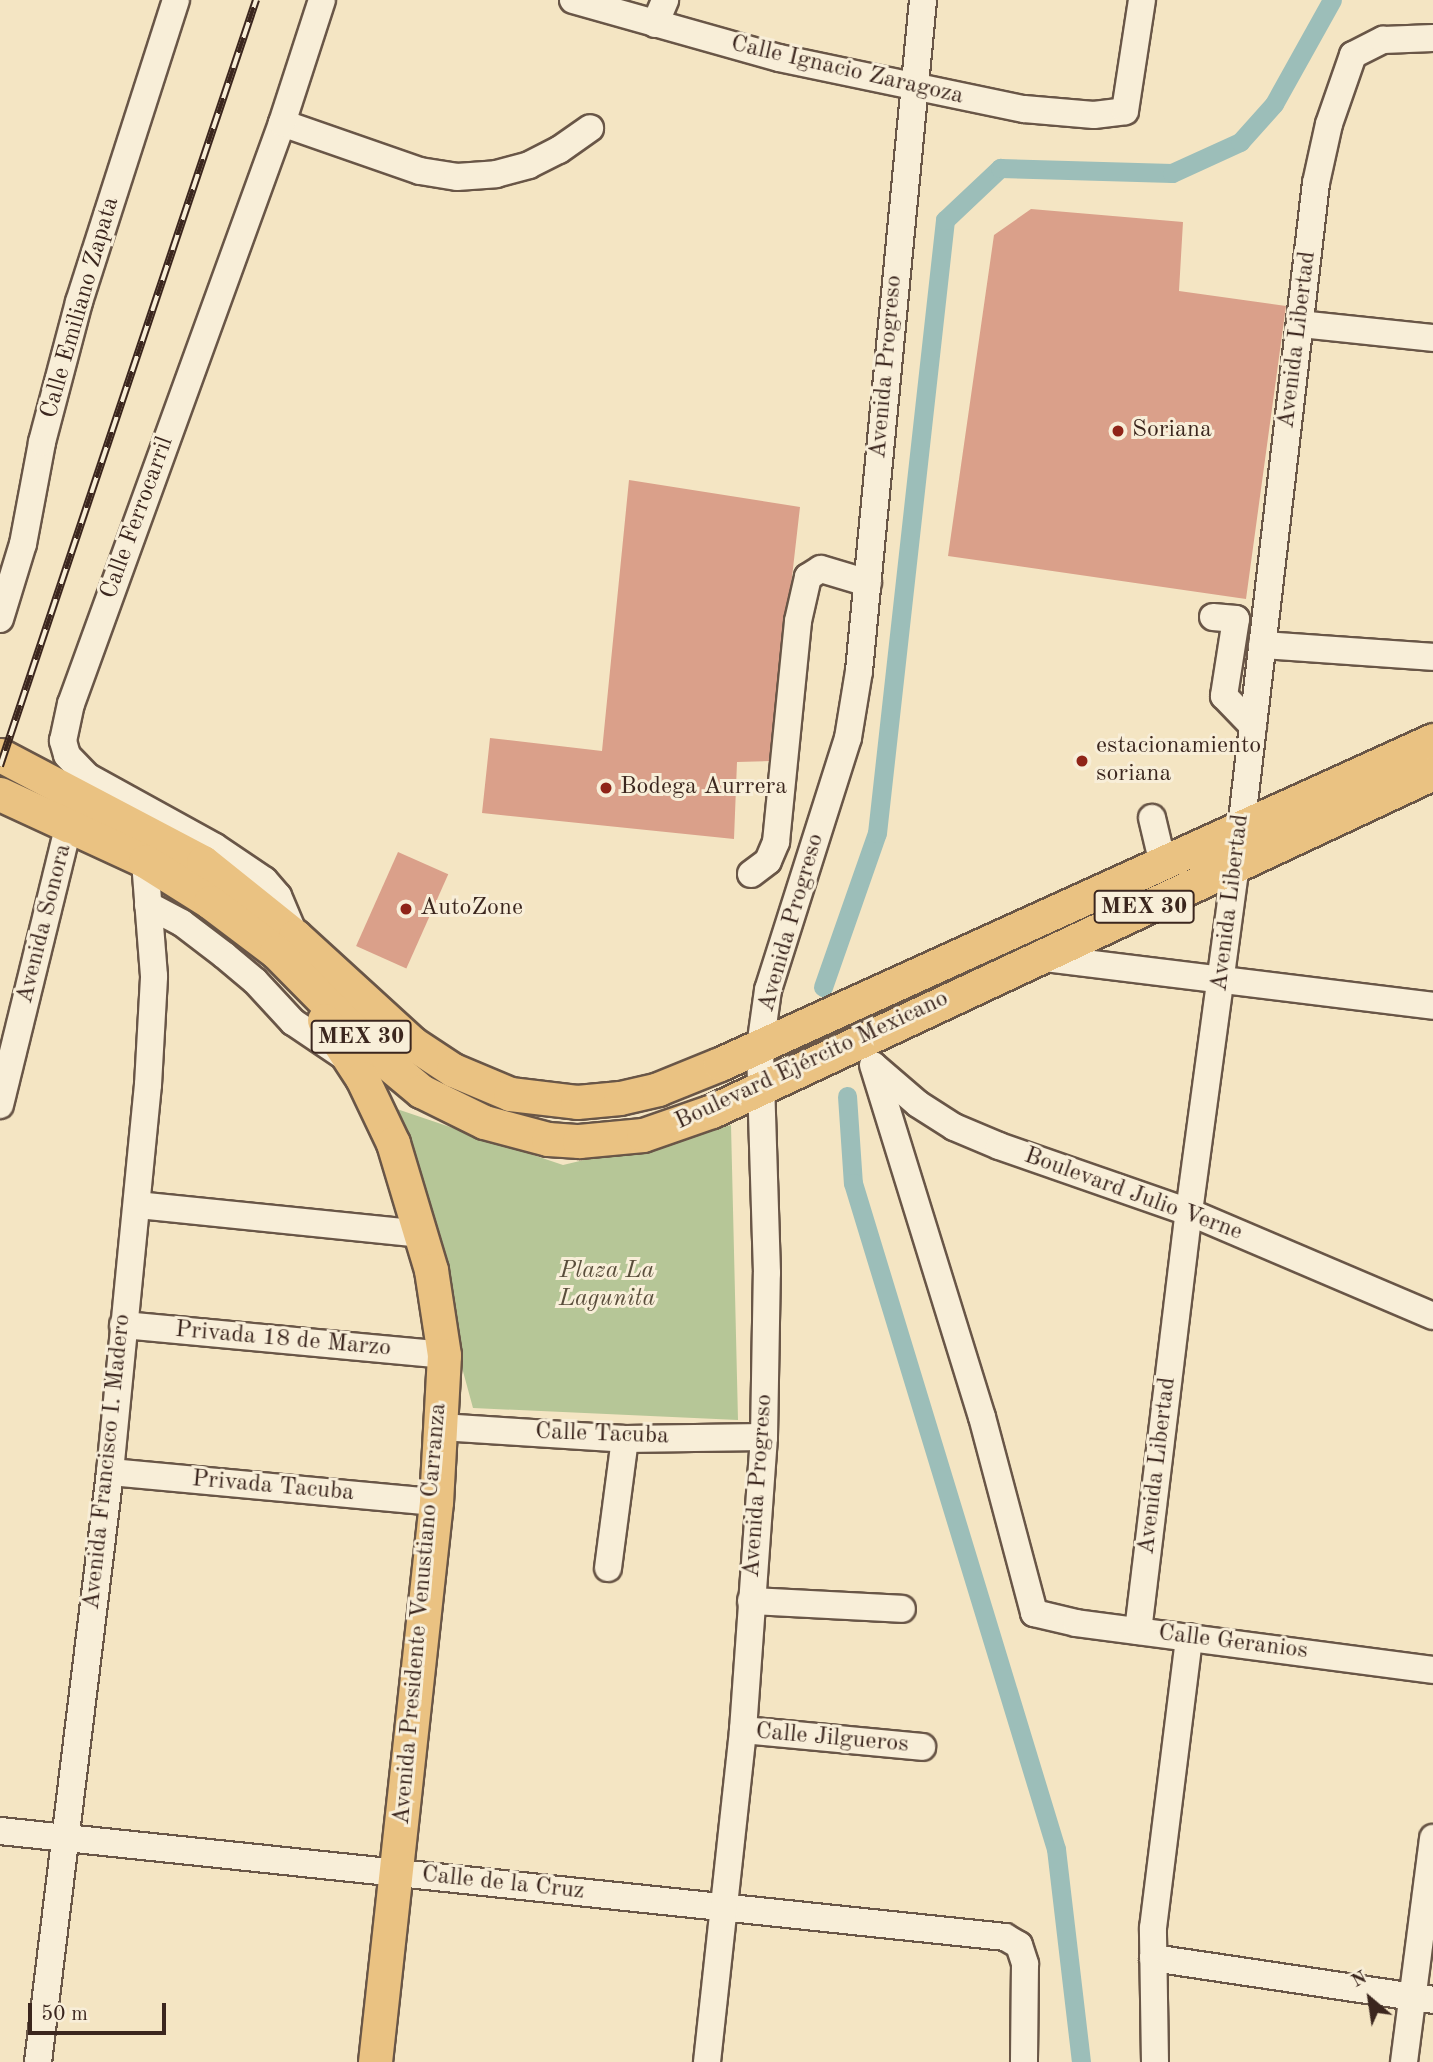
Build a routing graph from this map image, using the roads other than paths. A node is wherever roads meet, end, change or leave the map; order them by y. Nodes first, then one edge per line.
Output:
1 (176, 0) edge
2 (322, 0) edge
3 (573, 0) edge
4 (923, 0) edge
5 (1142, 0) edge
6 (660, 12) edge
7 (1433, 38) edge
8 (913, 85) junction
9 (282, 123) junction
10 (590, 128) dead end
11 (1300, 324) junction
12 (1433, 338) edge
13 (868, 583) junction
14 (1213, 617) dead end
15 (0, 619) edge
16 (1262, 645) junction
17 (1433, 657) edge
18 (1253, 726) junction
19 (1433, 740) edge
20 (0, 755) edge
21 (1433, 773) edge
22 (0, 794) edge
23 (1152, 818) dead end
24 (69, 825) junction
25 (1241, 829) junction
26 (145, 861) junction
27 (1163, 864) junction
28 (1236, 864) junction
29 (751, 874) dead end
30 (148, 905) junction
31 (286, 944) junction
32 (1036, 957) junction
33 (1221, 979) junction
34 (1433, 1006) edge
35 (767, 1044) junction
36 (858, 1052) junction
37 (351, 1061) junction
38 (771, 1084) junction
39 (0, 1105) edge
40 (137, 1205) junction
41 (1189, 1212) junction
42 (422, 1234) junction
43 (1433, 1316) edge
44 (123, 1325) junction
45 (443, 1355) junction
46 (441, 1427) junction
47 (764, 1437) junction
48 (625, 1439) junction
49 (110, 1472) junction
50 (436, 1502) junction
51 (608, 1568) dead end
52 (751, 1601) junction
53 (902, 1609) dead end
54 (1138, 1631) junction
55 (1189, 1637) junction
56 (1433, 1670) edge
57 (743, 1730) junction
58 (922, 1747) dead end
59 (0, 1831) edge
60 (1433, 1838) edge
61 (65, 1839) junction
62 (396, 1872) junction
63 (723, 1909) junction
64 (1153, 1958) junction
65 (1423, 1999) edge
66 (38, 2062) edge
67 (375, 2062) edge
68 (707, 2062) edge
69 (1024, 2062) edge
70 (1155, 2062) edge
71 (1404, 2062) edge

1 - 15 street, Calle Emiliano Zapata
2 - 9 street, Calle Ferrocarril
3 - 6 street, Calle Ignacio Zaragoza
4 - 8 street, Avenida Progreso
5 - 8 street, Calle Ignacio Zaragoza
6 - 8 street, Calle Ignacio Zaragoza
7 - 11 street, Avenida Libertad
8 - 13 street, Avenida Progreso
9 - 10 street
9 - 31 street, Calle Ferrocarril
11 - 12 street
11 - 16 street, Avenida Libertad
13 - 29 street
13 - 35 street, Avenida Progreso
14 - 18 street
16 - 17 street
16 - 18 street, Avenida Libertad
18 - 25 street, Avenida Libertad
19 - 25 main road, Boulevard Ejército Mexicano / MEX 30
20 - 31 main road, Boulevard Ejército Mexicano / MEX 30
21 - 28 main road, Boulevard Ejército Mexicano / MEX 30
22 - 24 main road, Boulevard Ejército Mexicano / MEX 30
23 - 27 street
24 - 26 main road, Boulevard Ejército Mexicano / MEX 30
24 - 39 street, Avenida Sonora
25 - 27 main road, Boulevard Ejército Mexicano / MEX 30
25 - 28 street, Avenida Libertad
26 - 30 street, Avenida Francisco I. Madero
26 - 31 main road, Boulevard Ejército Mexicano / MEX 30
27 - 35 main road, Boulevard Ejército Mexicano / MEX 30
28 - 32 main road, Boulevard Ejército Mexicano / MEX 30
28 - 33 street, Avenida Libertad
30 - 37 street
30 - 40 street, Avenida Francisco I. Madero
31 - 35 main road, Boulevard Ejército Mexicano / MEX 30
31 - 37 main road, Avenida Presidente Venustiano Carranza
31 - 38 main road, Boulevard Ejército Mexicano / MEX 30
32 - 33 street
32 - 36 main road, Boulevard Ejército Mexicano / MEX 30
33 - 34 street
33 - 41 street, Avenida Libertad
35 - 38 street, Avenida Progreso
36 - 38 main road, Boulevard Ejército Mexicano / MEX 30
36 - 41 street, Boulevard Julio Verne
36 - 54 street, Calle Geranios
37 - 42 main road, Avenida Presidente Venustiano Carranza
38 - 47 street, Avenida Progreso
40 - 42 street
40 - 44 street, Avenida Francisco I. Madero
41 - 43 street, Boulevard Julio Verne
41 - 54 street, Avenida Libertad
42 - 45 main road, Avenida Presidente Venustiano Carranza
44 - 45 street, Privada 18 de Marzo
44 - 49 street, Avenida Francisco I. Madero
45 - 46 main road, Avenida Presidente Venustiano Carranza
46 - 48 street, Calle Tacuba
46 - 50 main road, Avenida Presidente Venustiano Carranza
47 - 48 street, Calle Tacuba
47 - 52 street, Avenida Progreso
48 - 51 street
49 - 50 street, Privada Tacuba
49 - 61 street, Avenida Francisco I. Madero
50 - 62 main road, Avenida Presidente Venustiano Carranza
52 - 53 street
52 - 57 street, Avenida Progreso
54 - 55 street, Calle Geranios
55 - 56 street, Calle Geranios
55 - 64 street
57 - 58 street, Calle Jilgueros
57 - 63 street, Avenida Progreso
59 - 61 street, Calle de la Cruz
60 - 65 street
61 - 62 street, Calle de la Cruz
61 - 66 street, Avenida Francisco I. Madero
62 - 63 street, Calle de la Cruz
62 - 67 main road, Avenida Presidente Venustiano Carranza
63 - 68 street, Avenida Progreso
63 - 69 street, Calle de la Cruz
64 - 65 street
64 - 70 street
65 - 71 street

